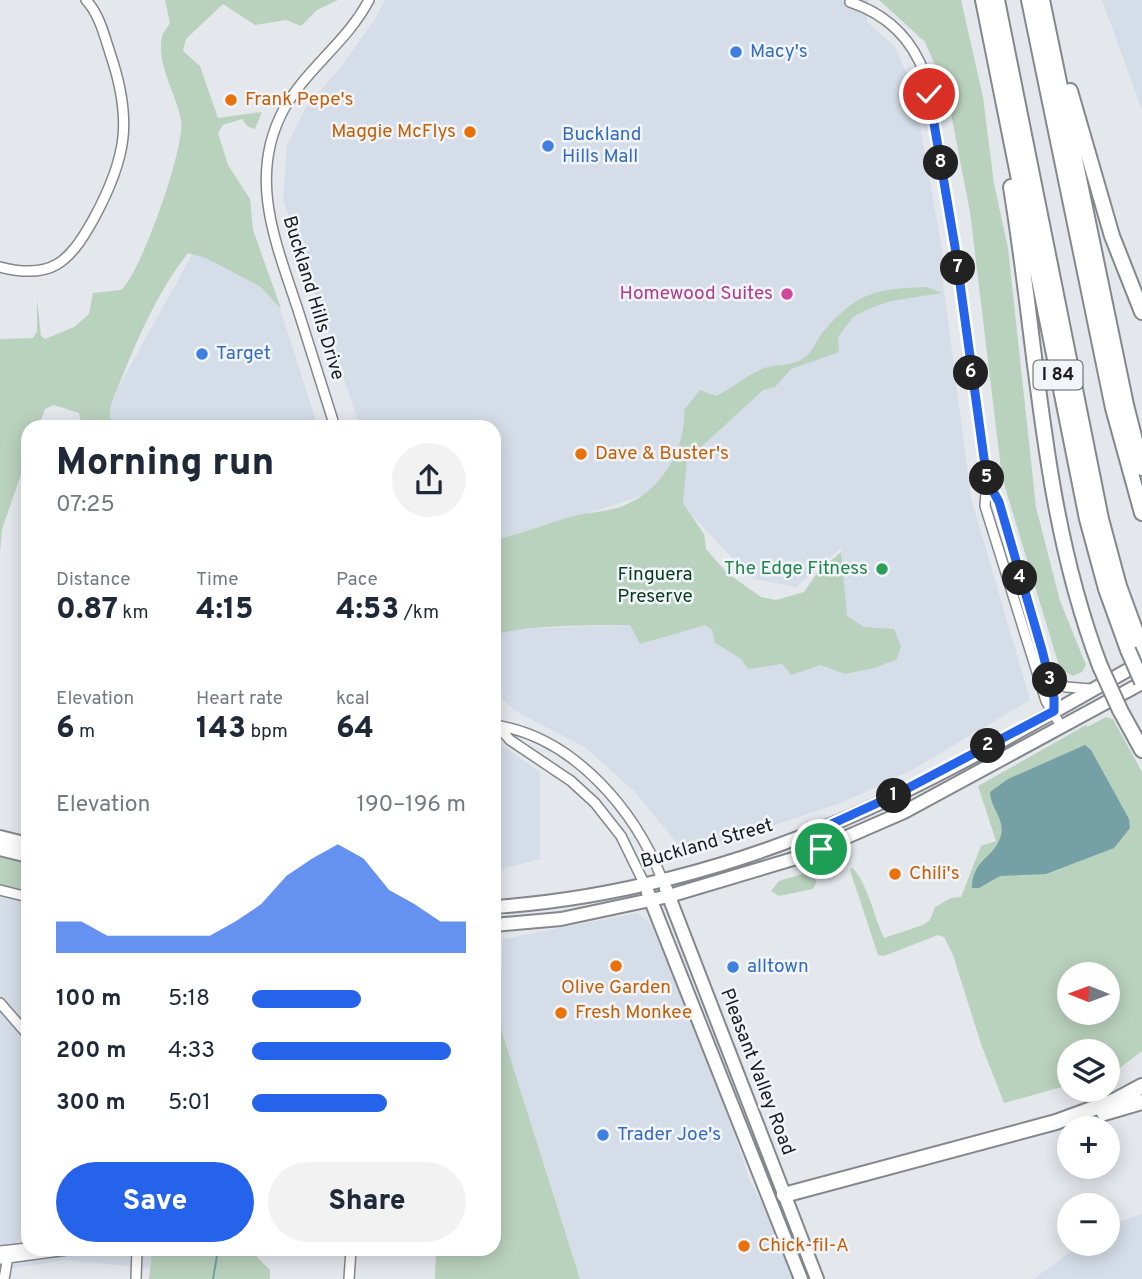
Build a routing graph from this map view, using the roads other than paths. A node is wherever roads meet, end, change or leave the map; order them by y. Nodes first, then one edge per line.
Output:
1 (86, 0) edge
2 (369, 0) edge
3 (983, 0) edge
4 (996, 0) edge
5 (1028, 0) edge
6 (850, 2) edge
7 (1043, 7) edge
8 (1002, 96) junction
9 (0, 267) edge
10 (1142, 312) edge
11 (333, 420) edge
12 (1142, 468) edge
13 (987, 480) junction
14 (1142, 513) edge
15 (1000, 559) junction
16 (1015, 562) junction
17 (1137, 647) edge
18 (1142, 662) edge
19 (1047, 671) junction
20 (1142, 682) edge
21 (1095, 688) junction
22 (1054, 711) junction
23 (501, 725) edge
24 (1062, 726) junction
25 (501, 730) edge
26 (1141, 751) edge
27 (814, 832) junction
28 (0, 837) edge
29 (21, 842) edge
30 (0, 849) edge
31 (821, 849) junction
32 (21, 854) edge
33 (662, 879) junction
34 (644, 883) junction
35 (0, 890) edge
36 (21, 895) edge
37 (669, 896) junction
38 (651, 900) junction
39 (501, 906) edge
40 (501, 924) edge
41 (0, 1003) edge
42 (21, 1027) edge
43 (708, 1043) junction
44 (725, 1043) junction
45 (1142, 1086) edge
46 (1142, 1102) edge
47 (1075, 1116) edge
48 (1081, 1116) edge
49 (1057, 1122) edge
50 (777, 1197) junction
51 (21, 1250) edge
52 (4, 1255) edge
53 (134, 1256) edge
54 (351, 1256) edge
55 (4, 1279) edge
56 (136, 1279) edge
57 (349, 1279) edge
58 (801, 1279) edge
59 (817, 1279) edge

1 - 9 street
2 - 11 street, Buckland Hills Drive
3 - 8 highway, I 84
4 - 17 highway
5 - 14 highway
6 - 13 street
7 - 10 highway
7 - 12 highway
8 - 17 highway, I 84
8 - 26 highway, bridge
13 - 15 street
13 - 16 street
15 - 16 street
15 - 22 street
16 - 19 street
17 - 20 highway, I 84, bridge
18 - 21 main road, Buckland Street
19 - 21 street
19 - 22 street
20 - 24 main road, Buckland Street
21 - 22 main road, Buckland Street
22 - 24 street
22 - 27 main road, Buckland Street
23 - 33 street
24 - 31 main road, Buckland Street
25 - 34 street
27 - 31 main road
27 - 33 main road, Buckland Street
28 - 29 main road
30 - 32 main road
31 - 37 main road, Buckland Street
33 - 34 main road, Buckland Street
33 - 37 main road, Pleasant Valley Road
34 - 38 main road, Pleasant Valley Road
34 - 39 main road, Buckland Street
35 - 36 street
37 - 38 main road, Buckland Street
37 - 44 main road, Pleasant Valley Road
38 - 40 main road, Buckland Street
38 - 43 main road, Pleasant Valley Road
41 - 42 street
43 - 44 main road
43 - 50 main road, Pleasant Valley Road
44 - 50 main road, Pleasant Valley Road
45 - 47 highway
46 - 48 highway
49 - 50 highway
50 - 58 main road, Pleasant Valley Road
50 - 59 main road, Pleasant Valley Road
51 - 52 street
52 - 55 street
53 - 56 street
54 - 57 street

